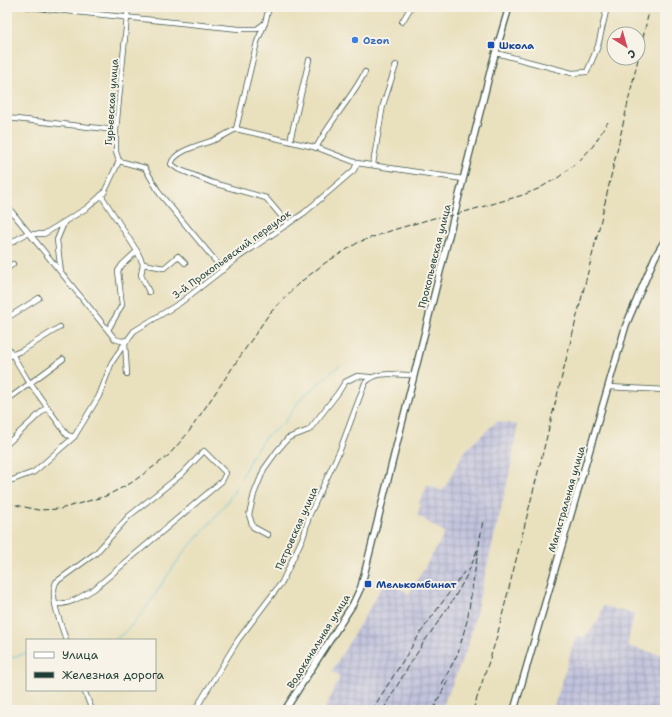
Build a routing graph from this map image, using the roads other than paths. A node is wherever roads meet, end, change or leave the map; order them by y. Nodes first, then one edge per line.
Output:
1 (28, 7) edge
2 (128, 7) edge
3 (269, 7) edge
4 (411, 7) edge
5 (509, 7) edge
6 (607, 7) edge
7 (126, 18) junction
8 (402, 22) dead end
9 (265, 23) junction
10 (496, 53) junction
11 (309, 60) dead end
12 (396, 65) dead end
13 (365, 72) dead end
14 (7, 118) edge
15 (236, 129) junction
16 (116, 130) junction
17 (290, 141) junction
18 (316, 148) junction
19 (119, 161) junction
20 (357, 163) junction
21 (373, 164) junction
22 (463, 179) junction
23 (101, 195) junction
24 (7, 206) edge
25 (64, 223) junction
26 (288, 224) junction
27 (31, 234) junction
28 (665, 240) edge
29 (7, 245) edge
30 (137, 251) junction
31 (185, 263) dead end
32 (13, 264) dead end
33 (143, 264) junction
34 (7, 269) edge
35 (223, 270) junction
36 (61, 273) junction
37 (149, 292) dead end
38 (39, 298) dead end
39 (7, 318) edge
40 (60, 327) dead end
41 (108, 330) junction
42 (127, 342) junction
43 (7, 346) edge
44 (12, 354) junction
45 (7, 357) edge
46 (63, 359) dead end
47 (127, 374) dead end
48 (410, 375) dead end
49 (370, 377) junction
50 (30, 383) junction
51 (609, 387) junction
52 (665, 390) edge
53 (7, 400) edge
54 (47, 407) junction
55 (74, 437) junction
56 (7, 444) edge
57 (7, 482) edge
58 (382, 510) joint
59 (268, 535) dead end
60 (56, 604) junction
61 (66, 639) edge
62 (84, 691) edge
63 (92, 710) edge
64 (195, 710) edge
65 (285, 710) edge
66 (514, 710) edge

1 - 7 street
2 - 7 street, Гурьевская улица
3 - 9 street
4 - 8 street
5 - 10 main road, Прокопьевская улица
6 - 10 street
7 - 9 street
7 - 16 street, Гурьевская улица
9 - 15 street
10 - 22 main road, Прокопьевская улица
11 - 17 street
12 - 21 street
13 - 18 street
14 - 16 street
15 - 17 street
15 - 26 street
16 - 19 street, Гурьевская улица
17 - 18 street
18 - 20 street
19 - 23 street
19 - 35 street
20 - 21 street
20 - 26 street, 3-й Прокопьевский переулок
21 - 22 street
22 - 58 main road, Прокопьевская улица
23 - 25 street
23 - 30 street
24 - 27 street
25 - 27 street
25 - 36 street
26 - 35 street, 3-й Прокопьевский переулок
27 - 29 street
27 - 36 street
28 - 51 main road, Магистральная улица
30 - 33 street
30 - 41 street
31 - 33 street
32 - 34 street
33 - 37 street
35 - 42 street, 3-й Прокопьевский переулок
36 - 41 street
38 - 39 street
40 - 44 street
41 - 42 street
42 - 47 street
42 - 55 street, 3-й Прокопьевский переулок
43 - 44 street
44 - 45 street
44 - 50 street
46 - 50 street
48 - 49 street
49 - 59 street
49 - 64 street, Петровская улица
50 - 53 street
50 - 54 street
51 - 52 street
51 - 66 main road, Магистральная улица
54 - 55 street
54 - 56 street
55 - 57 street, 3-й Прокопьевский переулок
58 - 65 main road, Водоканальная улица
60 - 60 street
60 - 61 street
62 - 63 street

